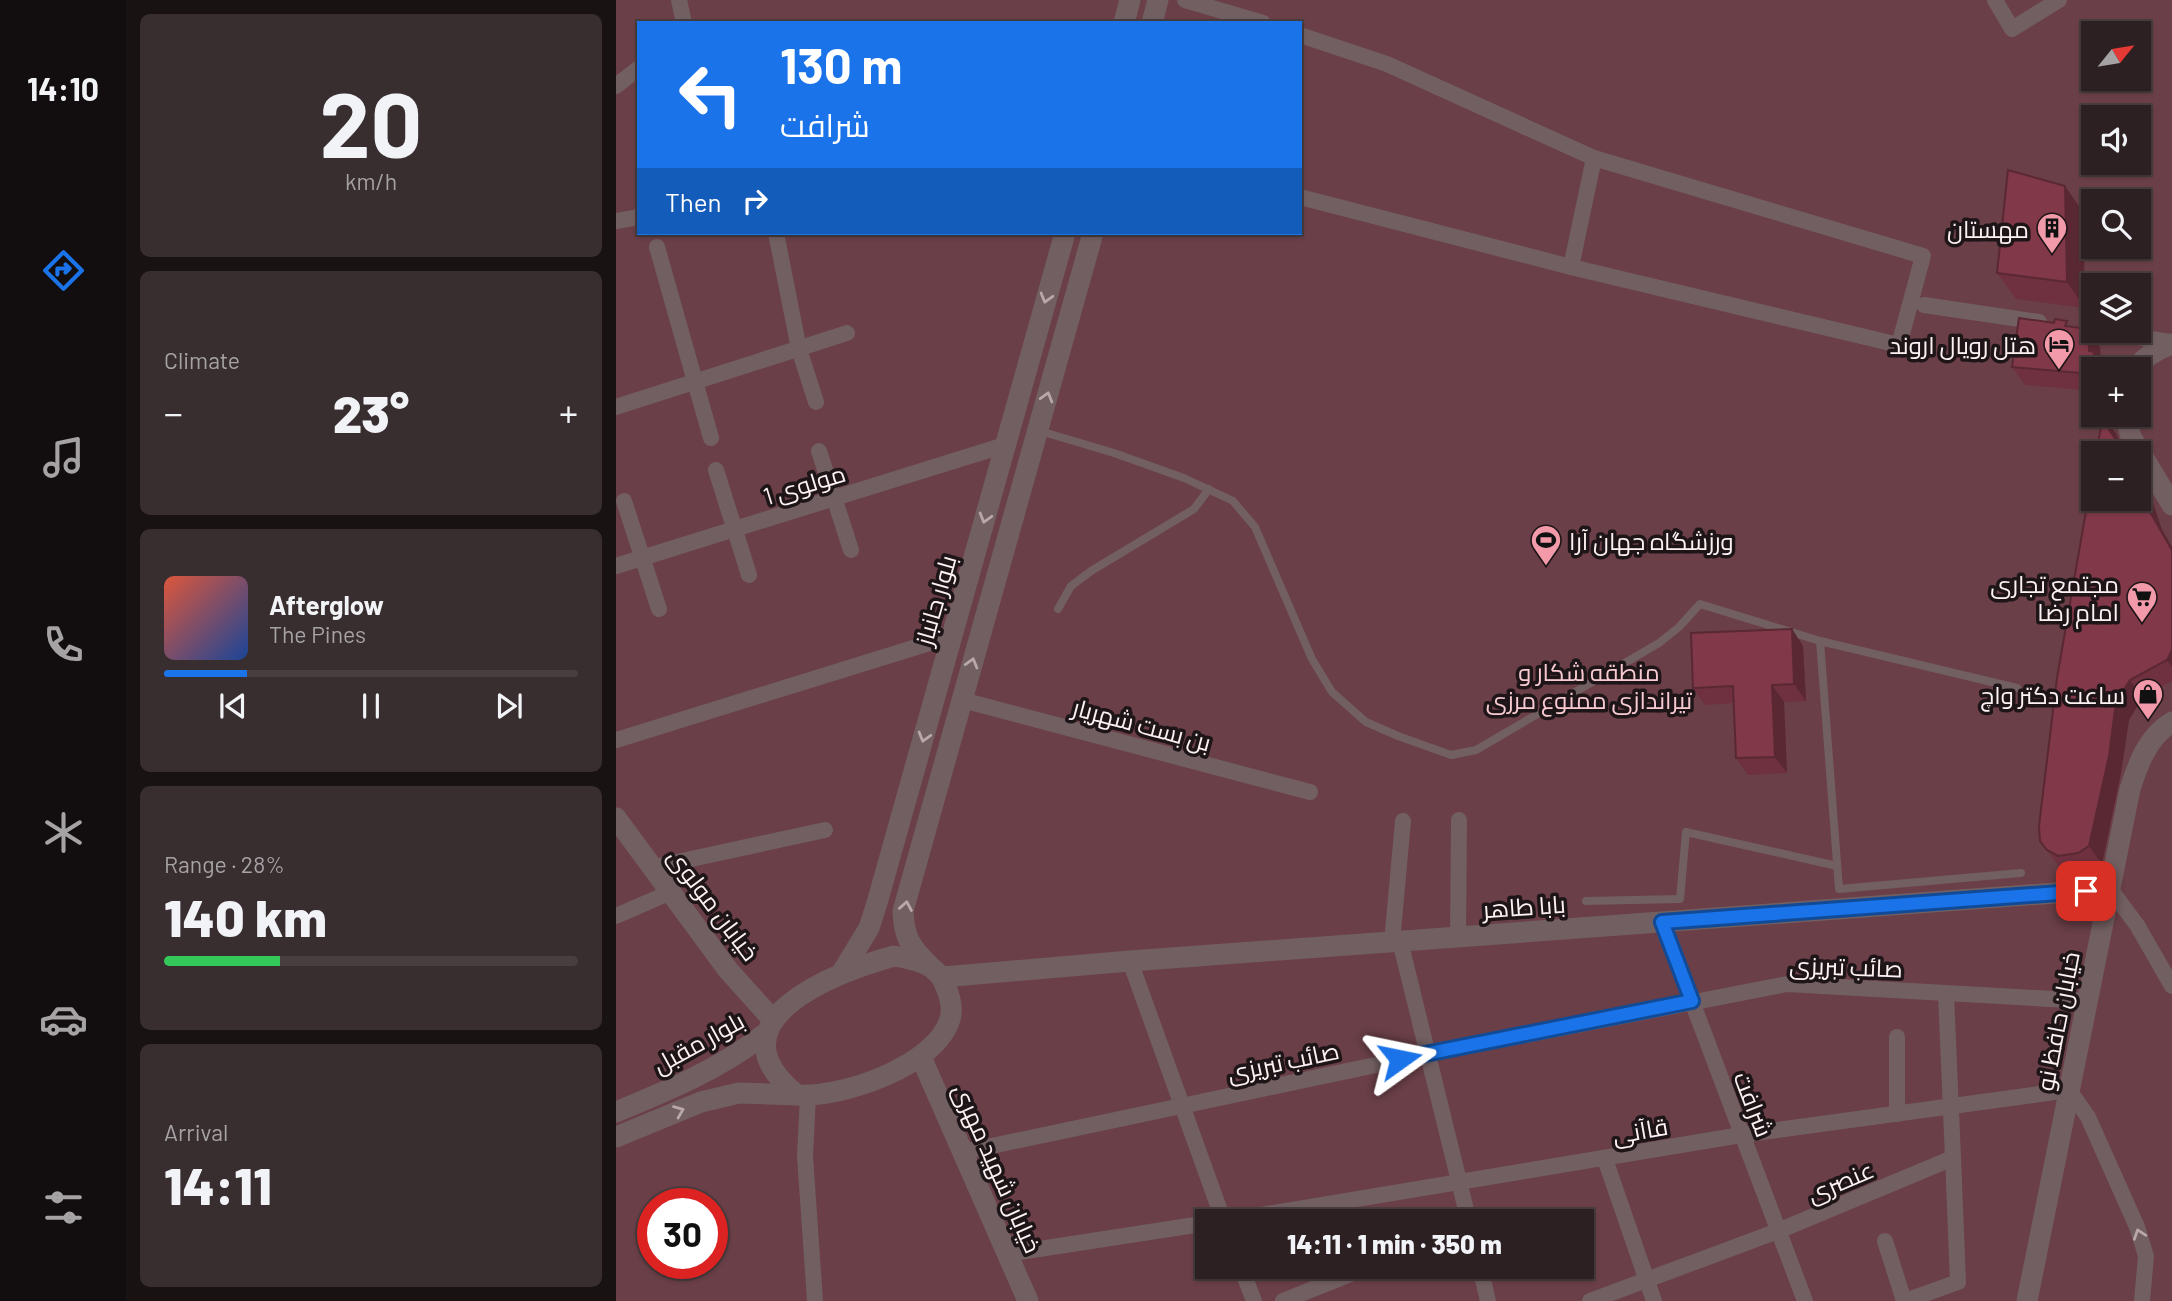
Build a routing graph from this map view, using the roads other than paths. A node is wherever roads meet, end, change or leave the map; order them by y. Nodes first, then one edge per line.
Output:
1 (679, 0) edge
2 (1130, 0) edge
3 (1158, 0) edge
4 (1185, 0) edge
5 (1995, 0) edge
6 (2059, 0) edge
7 (684, 21) edge
8 (1125, 21) edge
9 (1153, 21) edge
10 (1257, 21) edge
11 (1302, 36) edge
12 (637, 70) edge
13 (616, 86) edge
14 (1594, 158) junction
15 (1302, 198) edge
16 (637, 217) edge
17 (616, 221) edge
18 (776, 235) edge
19 (1064, 235) edge
20 (1092, 235) edge
21 (657, 247) dead end
22 (1571, 267) junction
23 (1924, 305) dead end
24 (2054, 324) edge
25 (847, 333) dead end
26 (2151, 340) edge
27 (2172, 343) edge
28 (799, 349) junction
29 (2146, 357) edge
30 (695, 381) junction
31 (816, 401) dead end
32 (616, 407) edge
33 (2128, 427) edge
34 (1037, 430) junction
35 (712, 438) dead end
36 (1005, 445) junction
37 (819, 451) dead end
38 (716, 470) dead end
39 (1209, 489) junction
40 (834, 498) junction
41 (624, 501) dead end
42 (2172, 505) edge
43 (733, 530) junction
44 (851, 550) dead end
45 (642, 558) junction
46 (616, 566) edge
47 (749, 575) dead end
48 (659, 609) dead end
49 (1058, 609) dead end
50 (952, 636) junction
51 (1820, 641) junction
52 (2017, 688) dead end
53 (962, 700) junction
54 (2172, 722) edge
55 (616, 740) edge
56 (1310, 792) dead end
57 (616, 818) edge
58 (1459, 820) dead end
59 (1403, 821) dead end
60 (825, 830) dead end
61 (1838, 866) junction
62 (654, 867) junction
63 (2021, 873) dead end
64 (2110, 889) junction
65 (671, 892) junction
66 (1586, 901) dead end
67 (616, 916) edge
68 (1662, 922) junction
69 (1458, 937) junction
70 (1396, 942) junction
71 (1130, 961) junction
72 (936, 971) junction
73 (841, 974) junction
74 (2172, 986) edge
75 (1946, 994) junction
76 (1692, 1001) junction
77 (2087, 1001) junction
78 (769, 1026) junction
79 (1897, 1038) dead end
80 (1428, 1054) junction
81 (921, 1057) junction
82 (2069, 1090) junction
83 (803, 1095) junction
84 (1182, 1106) junction
85 (1951, 1107) junction
86 (616, 1112) edge
87 (1897, 1114) junction
88 (1741, 1135) junction
89 (616, 1137) edge
90 (963, 1152) junction
91 (1953, 1157) junction
92 (1605, 1159) junction
93 (1460, 1183) junction
94 (1218, 1209) edge
95 (1297, 1209) edge
96 (1466, 1209) edge
97 (1195, 1225) edge
98 (1778, 1231) junction
99 (1885, 1241) dead end
100 (1007, 1254) junction
101 (1246, 1279) edge
102 (1338, 1279) edge
103 (1483, 1279) edge
104 (1647, 1280) junction
105 (2027, 1300) edge
106 (815, 1301) edge
107 (1028, 1301) edge
108 (1254, 1301) edge
109 (1283, 1301) edge
110 (1488, 1301) edge
111 (1590, 1301) edge
112 (1654, 1301) edge
113 (1805, 1301) edge
114 (1904, 1301) edge
115 (2142, 1301) edge

1 - 7 street
2 - 8 main road
3 - 9 main road
4 - 10 street
5 - 6 street
11 - 14 street
12 - 13 street
14 - 22 street
14 - 22 street
15 - 22 street
16 - 17 street
18 - 28 street
19 -> 36 main road, بلوار جانباز
34 -> 20 main road
21 - 30 street
23 - 24 street
25 - 28 street
26 - 27 street
27 - 29 main road
28 - 30 street
28 - 31 street
30 - 32 street
30 - 35 street
33 - 42 main road
34 - 39 lane
53 -> 34 main road
36 - 40 street, مولوی 1
36 -> 50 main road, بلوار جانباز
37 - 40 street
38 - 43 street
39 - 49 lane
39 - 51 lane
40 - 43 street, مولوی 1
40 - 44 street
41 - 45 street
43 - 45 street, مولوی 1
43 - 47 street
45 - 46 street, مولوی 1
45 - 48 street
50 - 55 street
50 -> 73 main road, بلوار جانباز
51 - 52 lane
51 - 61 lane
53 - 56 street, بن بست شهریار
72 -> 53 main road
54 - 64 main road, خیابان حافظ نو
57 - 62 main road, خیابان مولوی
58 - 69 street
59 - 70 street
60 - 62 street
61 - 63 lane
61 - 66 lane
62 - 65 main road, خیابان مولوی
64 - 68 main road, بابا طاهر
64 - 74 street
64 - 77 main road, خیابان حافظ نو
65 - 67 street
65 - 78 main road, خیابان مولوی
68 - 69 main road, بابا طاهر
68 - 76 street, شرافت
69 - 70 main road, بابا طاهر
70 - 71 main road, بابا طاهر
70 - 80 street
71 - 72 main road, بابا طاهر
71 - 84 street
72 - 73 main road
72 - 81 main road
73 - 78 main road
75 - 76 street, صائب تبریزی
75 - 77 street, صائب تبریزی
75 - 85 street
76 - 80 street, صائب تبریزی
76 - 88 street, شرافت
77 - 82 main road, خیابان حافظ نو
78 - 83 main road
78 - 86 main road, بلوار مقبل
79 - 87 street
80 - 84 street, صائب تبریزی
80 - 93 street
81 - 83 main road
81 - 90 main road, خیابان شهید مهری
82 - 85 street, قاآنی
82 - 105 main road, خیابان حافظ نو
115 -> 82 street
89 -> 83 main road
83 - 106 street
84 - 90 street, صائب تبریزی
84 - 94 street
85 - 87 street, قاآنی
85 - 91 street
87 - 88 street, قاآنی
88 - 92 street, قاآنی
88 - 98 street, شرافت
90 - 100 main road, خیابان شهید مهری
91 - 98 street, عنصری
91 - 114 street
92 - 93 street, قاآنی
92 - 104 street
93 - 95 street, قاآنی
93 - 96 street
97 - 100 street
98 - 104 street, عنصری
98 - 113 street, شرافت
99 - 114 street
100 - 107 main road, خیابان شهید مهری
101 - 108 street
102 - 109 street
103 - 110 street
104 - 111 street, عنصری
104 - 112 street

